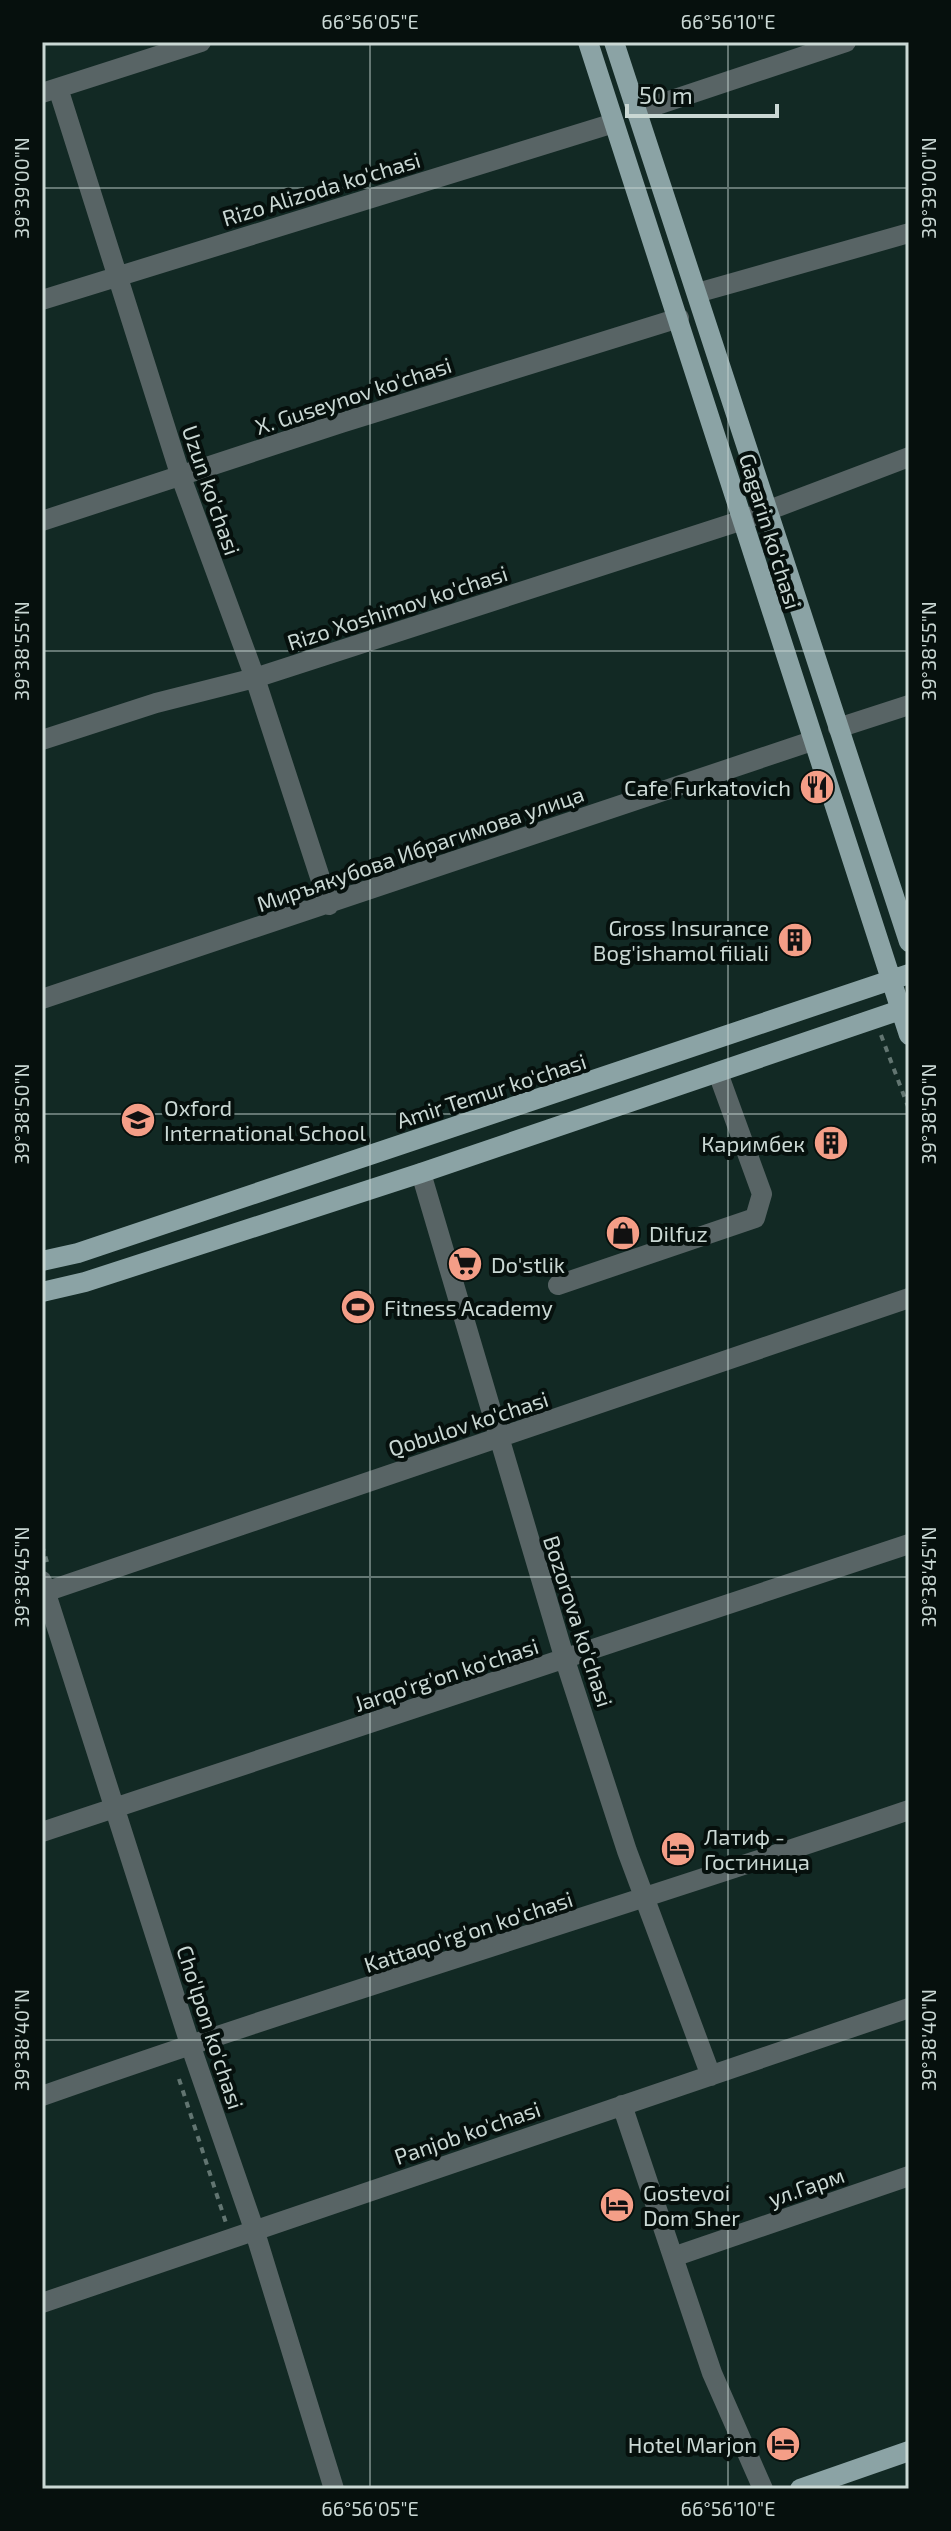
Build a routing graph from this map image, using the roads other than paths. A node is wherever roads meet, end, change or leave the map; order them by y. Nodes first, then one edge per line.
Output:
1 (201, 42) edge
2 (588, 42) edge
3 (614, 42) edge
4 (846, 42) edge
5 (50, 90) edge
6 (636, 112) junction
7 (614, 123) junction
8 (909, 233) edge
9 (116, 276) junction
10 (697, 293) junction
11 (42, 300) edge
12 (679, 318) junction
13 (909, 457) edge
14 (181, 477) junction
15 (765, 511) junction
16 (743, 520) junction
17 (42, 521) edge
18 (255, 678) junction
19 (909, 705) edge
20 (838, 728) junction
21 (42, 740) edge
22 (812, 741) junction
23 (329, 905) junction
24 (909, 942) edge
25 (899, 978) edge
26 (42, 999) edge
27 (904, 1009) edge
28 (909, 1035) edge
29 (718, 1073) junction
30 (421, 1173) junction
31 (42, 1261) edge
32 (558, 1285) dead end
33 (42, 1292) edge
34 (909, 1298) edge
35 (497, 1439) junction
36 (909, 1544) edge
37 (43, 1588) edge
38 (565, 1660) junction
39 (115, 1809) junction
40 (909, 1810) edge
41 (42, 1832) edge
42 (647, 1899) junction
43 (909, 2008) edge
44 (190, 2044) junction
45 (711, 2076) junction
46 (42, 2096) edge
47 (622, 2105) junction
48 (909, 2176) edge
49 (254, 2229) junction
50 (673, 2257) junction
51 (42, 2303) edge
52 (909, 2451) edge
53 (334, 2489) edge
54 (763, 2489) edge
55 (800, 2489) edge

1 - 5 street
2 - 7 main road, Gagarin ko'chasi
3 - 6 main road, Gagarin ko'chasi
4 - 6 street
5 - 9 street, Uzun ko'chasi
6 - 10 main road, Gagarin ko'chasi
7 - 9 street, Rizo Alizoda ko'chasi
7 - 12 main road, Gagarin ko'chasi
8 - 10 street
9 - 11 street, Rizo Alizoda ko'chasi
9 - 14 street, Uzun ko'chasi
10 - 15 main road, Gagarin ko'chasi
12 - 14 street, X. Guseynov ko'chasi
12 - 16 main road, Gagarin ko'chasi
13 - 15 street, Rizo Xoshimov ko'chasi
14 - 17 street, X. Guseynov ko'chasi
14 - 18 street, Uzun ko'chasi
15 - 16 street, Rizo Xoshimov ko'chasi
15 - 20 main road, Gagarin ko'chasi
16 - 18 street, Rizo Xoshimov ko'chasi
16 - 22 main road, Gagarin ko'chasi
18 - 21 street, Rizo Xoshimov ko'chasi
18 - 23 street, Uzun ko'chasi
19 - 20 street
20 - 24 main road, Gagarin ko'chasi
22 - 23 street, Миръякубова Ибрагимова улица
22 - 25 main road, Gagarin ko'chasi
23 - 26 street, Миръякубова Ибрагимова улица
25 - 27 main road, Gagarin ko'chasi
25 - 31 main road, Amir Temur ko'chasi
27 - 28 main road, Gagarin ko'chasi
27 - 29 main road
29 - 30 main road
29 - 32 street
30 - 33 main road
30 - 35 street, Bozorova ko'chasi
34 - 35 street, Qobulov ko'chasi
35 - 37 street, Qobulov ko'chasi
35 - 38 street, Bozorova ko'chasi
36 - 38 street, Jarqo'rg'on ko'chasi
37 - 39 street, Cho'lpon ko'chasi
38 - 39 street, Jarqo'rg'on ko'chasi
38 - 42 street, Bozorova ko'chasi
39 - 41 street, Jarqo'rg'on ko'chasi
39 - 44 street, Cho'lpon ko'chasi
40 - 42 street, Kattaqo'rg'on ko'chasi
42 - 44 street, Kattaqo'rg'on ko'chasi
42 - 45 street, Bozorova ko'chasi
43 - 45 street, Panjob ko'chasi
44 - 46 street, Kattaqo'rg'on ko'chasi
44 - 49 street, Cho'lpon ko'chasi
45 - 47 street, Panjob ko'chasi
47 - 49 street, Panjob ko'chasi
47 - 50 street
48 - 50 street, ул.Гарм
49 - 51 street, Panjob ko'chasi
49 - 53 street, Cho'lpon ko'chasi
50 - 54 street
52 - 55 main road

